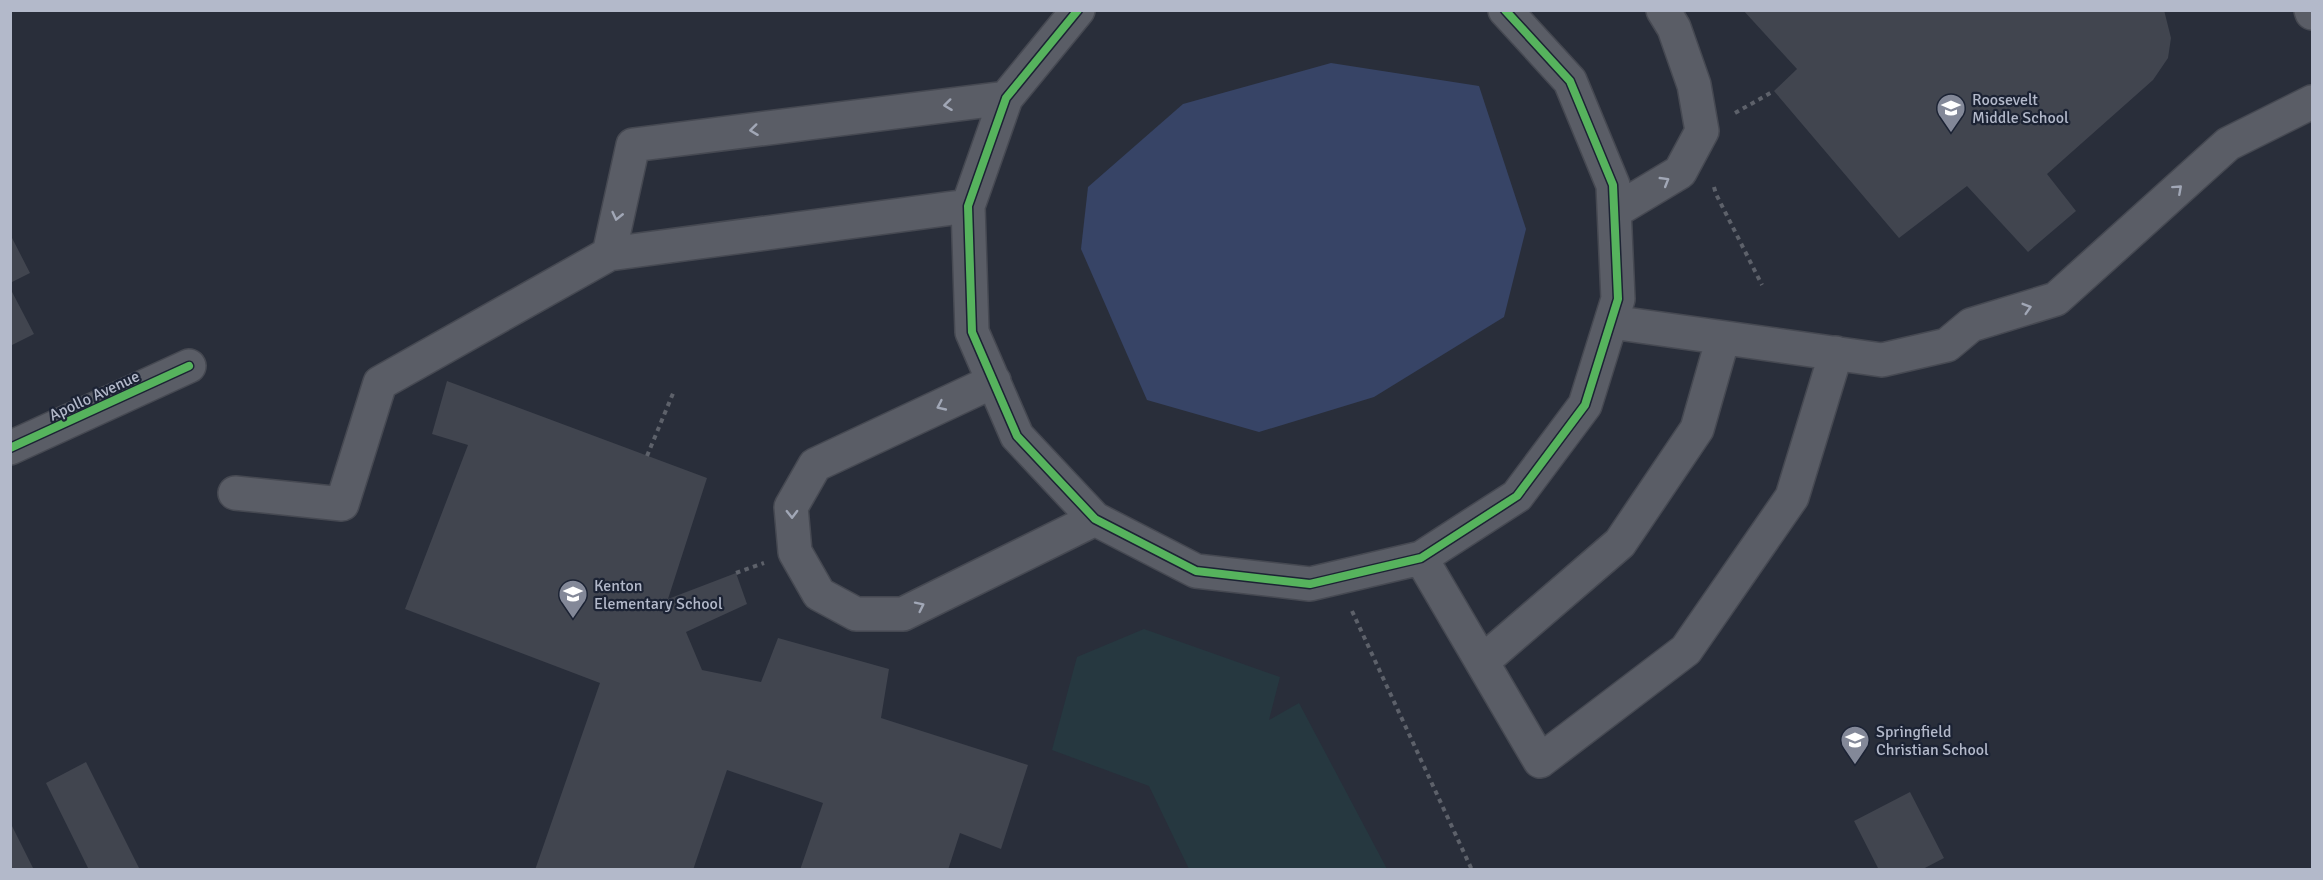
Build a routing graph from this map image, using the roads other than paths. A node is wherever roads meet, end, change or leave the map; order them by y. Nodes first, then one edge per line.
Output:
1 (1078, 10) edge
2 (1505, 10) edge
3 (1663, 10) edge
4 (1006, 98) junction
5 (2313, 102) edge
6 (968, 206) junction
7 (1615, 211) junction
8 (609, 254) junction
9 (1611, 322) junction
10 (1723, 338) junction
11 (1836, 353) junction
12 (189, 366) dead end
13 (994, 381) junction
14 (10, 448) edge
15 (235, 493) dead end
16 (1095, 519) junction
17 (1421, 558) junction
18 (1482, 662) junction

1 - 4 street
2 - 7 street
7 -> 3 street
4 - 6 street
4 -> 8 street
11 -> 5 street
6 - 8 street
6 - 13 street
7 - 9 street
8 - 15 street
9 - 10 street
9 - 17 street
10 - 11 street
10 - 18 street
11 - 18 street
12 - 14 street, Apollo Avenue
13 - 16 street
13 -> 16 street
16 - 17 street
17 - 18 street

